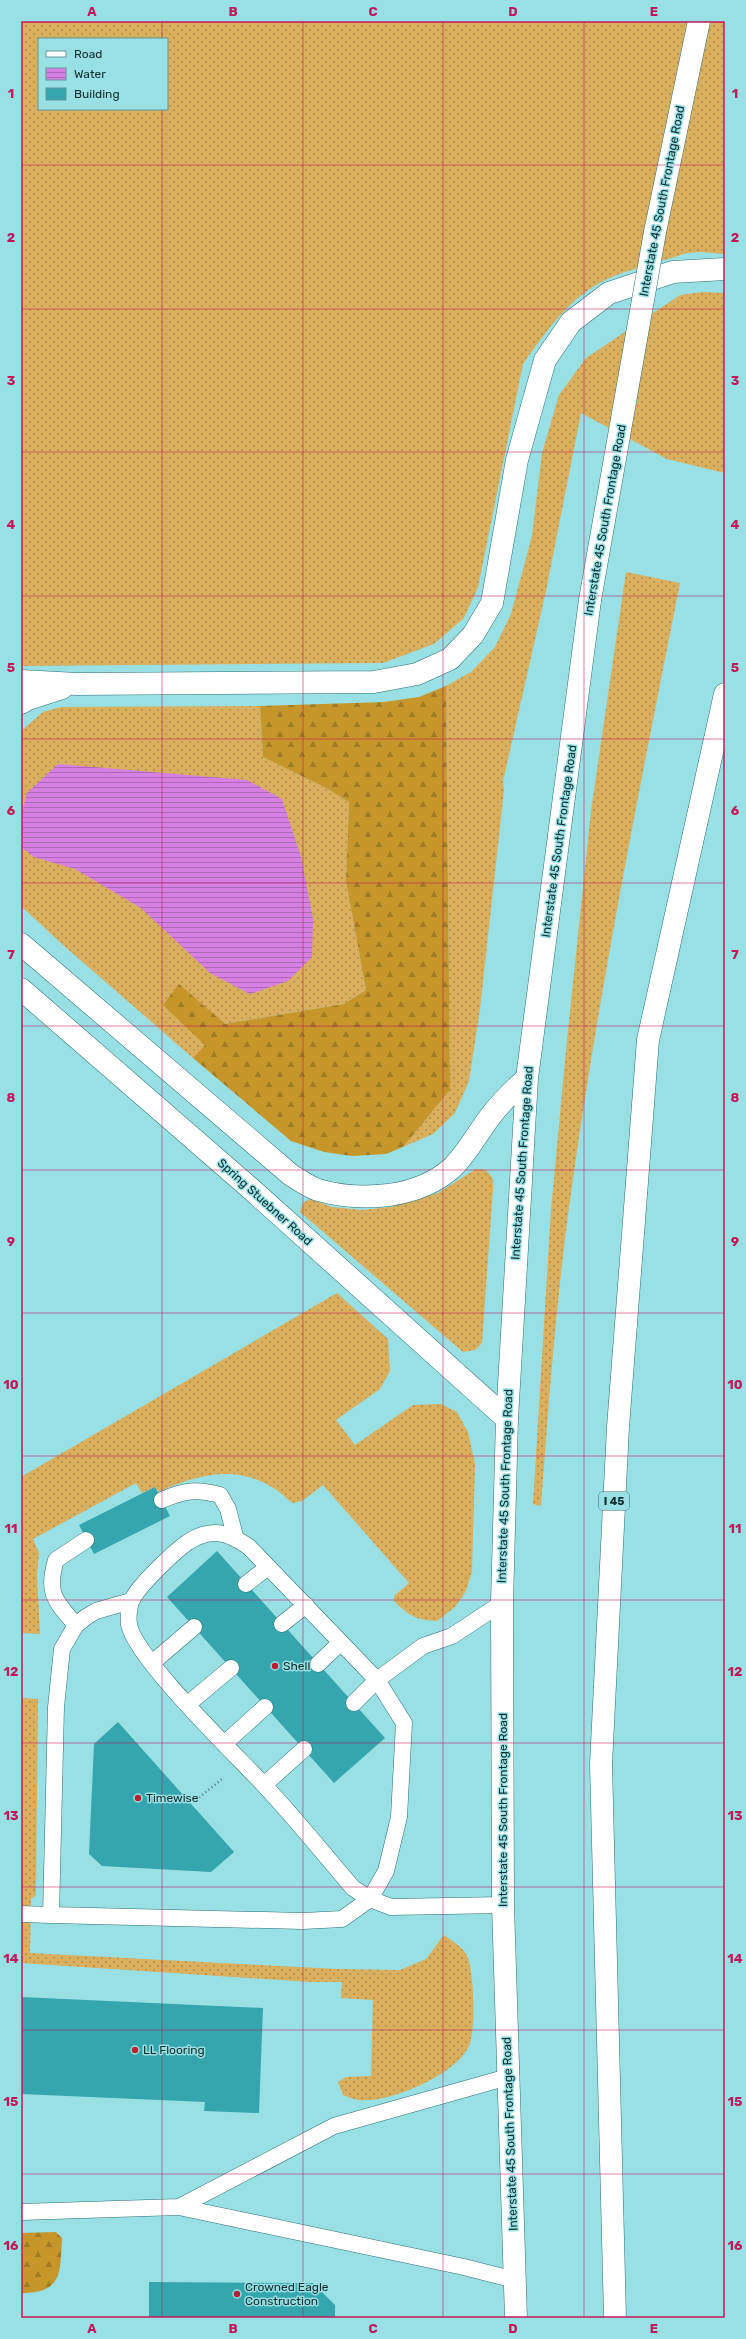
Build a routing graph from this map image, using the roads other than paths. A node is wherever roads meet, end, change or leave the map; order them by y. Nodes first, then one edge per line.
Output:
1 (699, 21) edge
2 (725, 268) edge
3 (21, 681) edge
4 (77, 684) junction
5 (725, 694) edge
6 (21, 703) edge
7 (21, 944) edge
8 (21, 989) edge
9 (527, 1078) junction
10 (507, 1419) junction
11 (162, 1500) dead end
12 (235, 1536) junction
13 (86, 1540) dead end
14 (268, 1567) junction
15 (246, 1584) dead end
16 (131, 1601) junction
17 (502, 1603) junction
18 (306, 1605) junction
19 (282, 1624) dead end
20 (76, 1625) junction
21 (194, 1627) dead end
22 (340, 1643) junction
23 (152, 1663) junction
24 (318, 1664) dead end
25 (231, 1668) dead end
26 (377, 1680) junction
27 (354, 1703) dead end
28 (188, 1704) junction
29 (265, 1706) dead end
30 (224, 1744) junction
31 (304, 1749) dead end
32 (264, 1785) junction
33 (370, 1899) junction
34 (503, 1905) junction
35 (21, 1914) edge
36 (51, 1915) junction
37 (508, 2077) junction
38 (179, 2207) junction
39 (21, 2212) edge
40 (515, 2280) junction
41 (516, 2318) edge
42 (615, 2318) edge

1 - 9 main road, Interstate 45 South Frontage Road, bridge
2 - 4 main road
3 - 4 main road
4 - 6 main road
5 - 42 main road, I 45
7 - 9 main road
8 - 10 main road, Spring Stuebner Road
9 - 10 main road, Interstate 45 South Frontage Road
10 - 17 main road, Interstate 45 South Frontage Road
11 - 12 lane
12 - 14 lane
12 - 16 lane
13 - 20 lane
14 - 15 lane
14 - 18 lane
16 - 20 lane
16 - 23 lane
17 - 26 lane
17 - 34 main road, Interstate 45 South Frontage Road
18 - 19 lane
18 - 22 lane
20 - 36 lane
21 - 23 lane
22 - 24 lane
22 - 26 lane
23 - 28 lane
25 - 28 lane
26 - 27 lane
26 - 33 lane
28 - 30 lane
29 - 30 lane
30 - 32 lane
31 - 32 lane
32 - 33 lane
33 - 34 lane
33 - 36 lane
34 - 37 main road, Interstate 45 South Frontage Road
35 - 36 lane
37 - 38 lane
37 - 40 main road, Interstate 45 South Frontage Road
38 - 39 lane
38 - 40 lane
40 - 41 main road, Interstate 45 South Frontage Road

